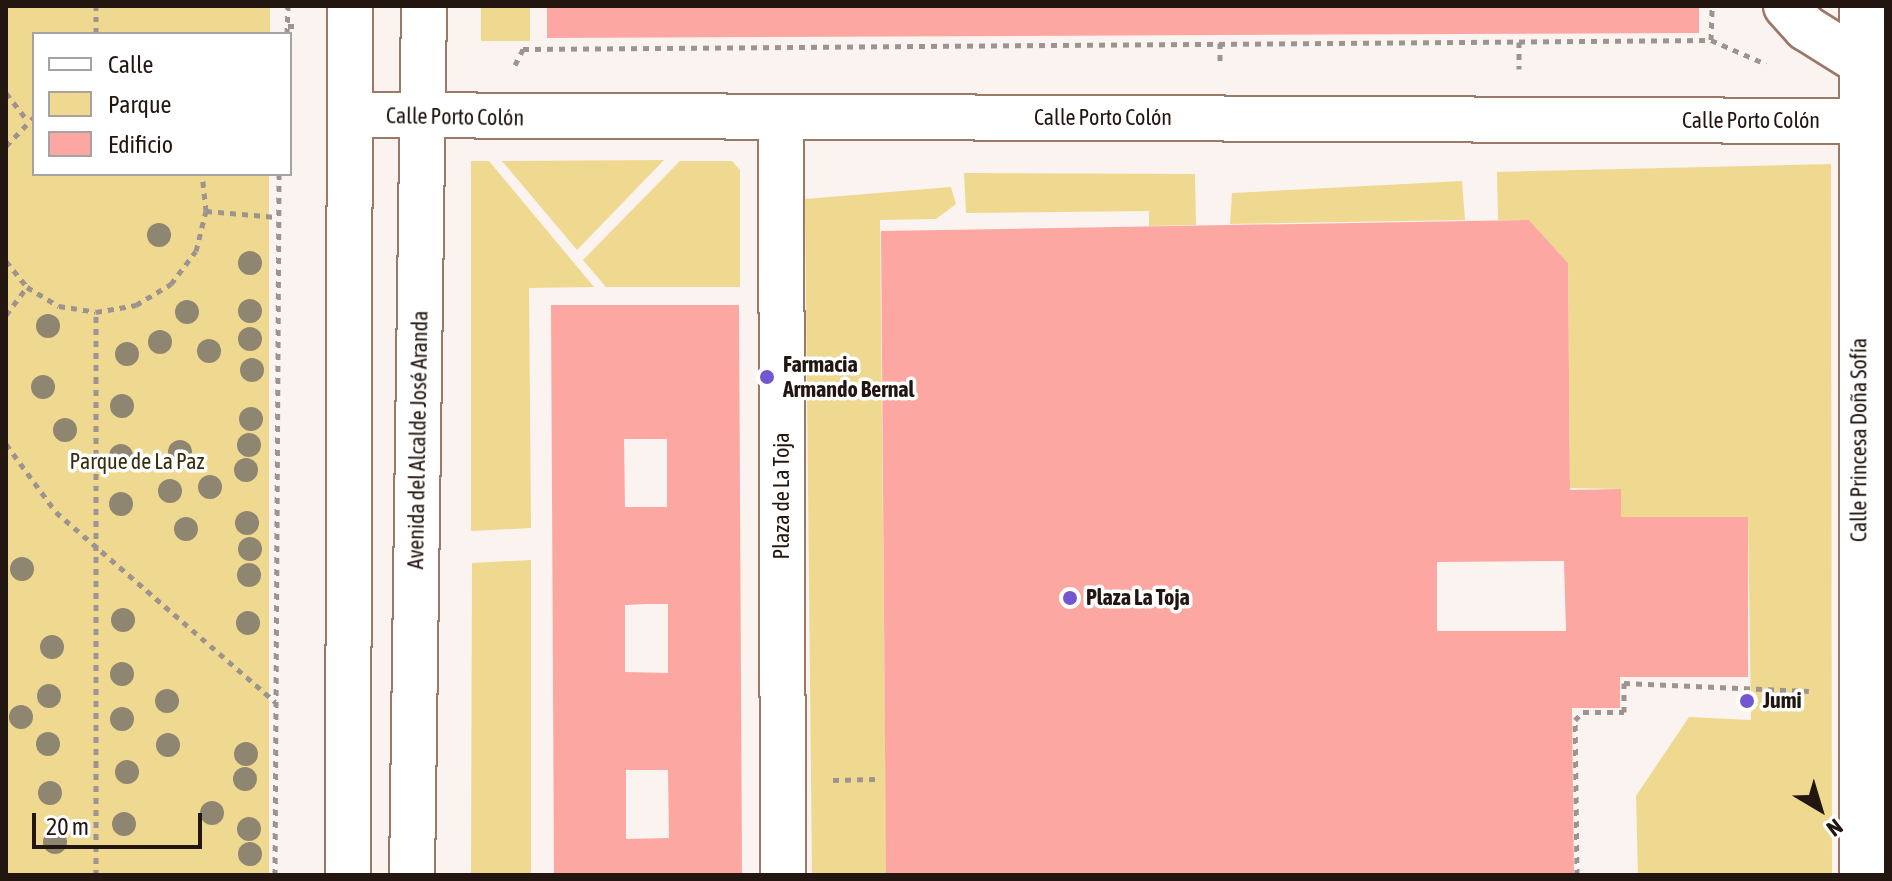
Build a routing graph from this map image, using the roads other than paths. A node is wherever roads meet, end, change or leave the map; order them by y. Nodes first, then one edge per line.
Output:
1 (350, 6) edge
2 (424, 6) edge
3 (1786, 6) edge
4 (1862, 6) edge
5 (1862, 63) junction
6 (350, 115) junction
7 (781, 117) junction
8 (422, 118) junction
9 (1857, 121) junction
10 (1872, 343) edge
11 (1870, 865) edge
12 (348, 875) edge
13 (412, 875) edge
14 (783, 875) edge

1 - 6 street
2 - 8 street, Avenida del Alcalde José Aranda
3 - 5 street
4 - 5 street, Calle Princesa Doña Sofía
5 - 9 street, Calle Princesa Doña Sofía
6 - 8 street, Calle Porto Colón
6 - 12 street
7 - 8 street, Calle Porto Colón
7 - 9 street, Calle Porto Colón
7 - 14 street, Plaza de La Toja
8 - 13 street, Avenida del Alcalde José Aranda
9 - 10 street, Calle Princesa Doña Sofía
10 - 11 street, Calle Princesa Doña Sofía

